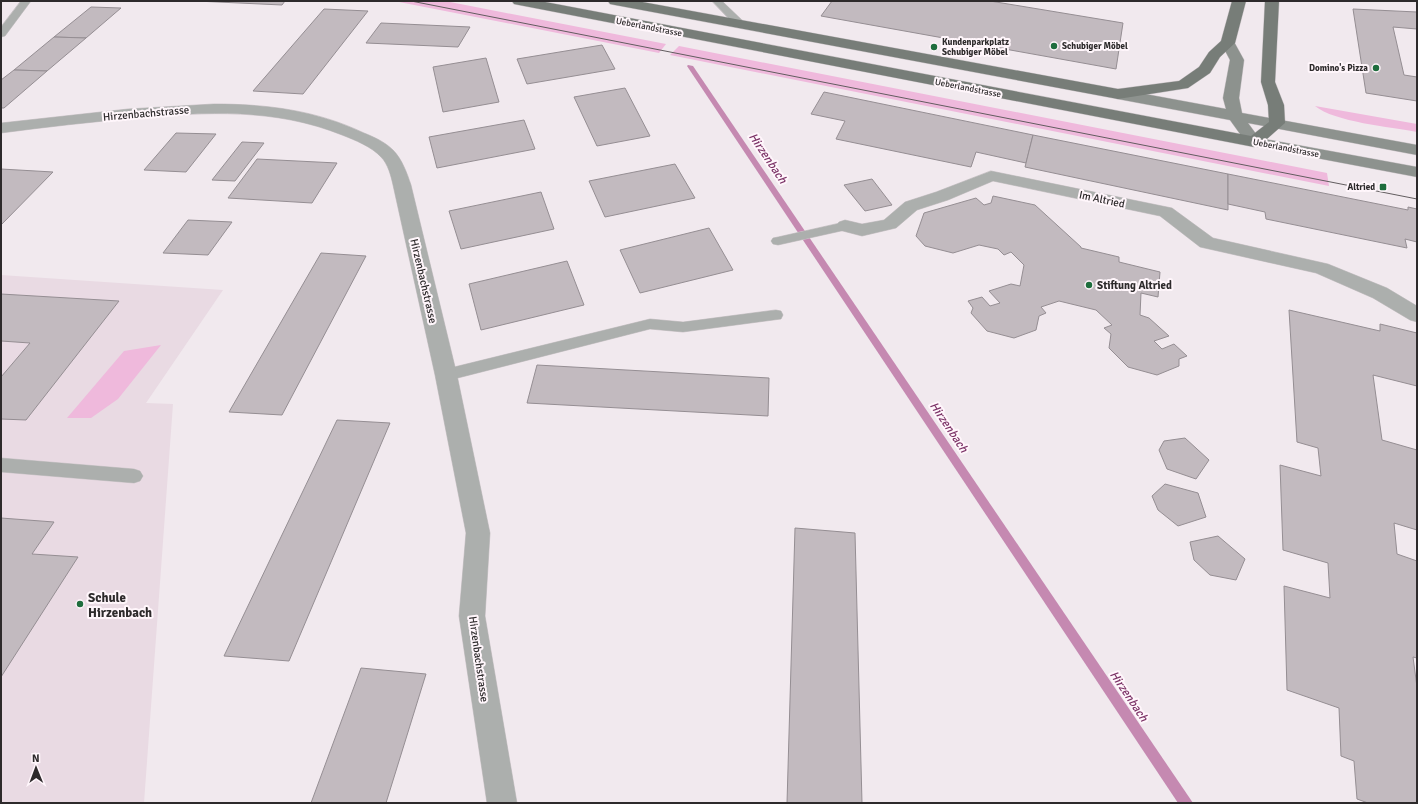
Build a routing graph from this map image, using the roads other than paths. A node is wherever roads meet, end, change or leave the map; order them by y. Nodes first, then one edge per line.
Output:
1 (26, 1) edge
2 (519, 1) edge
3 (615, 1) edge
4 (717, 1) edge
5 (1239, 1) edge
6 (1272, 1) edge
7 (740, 24) junction
8 (1, 34) edge
9 (1228, 43) junction
10 (1118, 94) junction
11 (1235, 116) junction
12 (1277, 123) junction
13 (1, 128) edge
14 (1254, 142) junction
15 (1417, 150) edge
16 (1417, 172) edge
17 (845, 226) joint
18 (778, 241) dead end
19 (776, 315) dead end
20 (1417, 315) edge
21 (446, 375) junction
22 (1, 465) edge
23 (134, 476) dead end
24 (502, 803) edge

1 - 8 lane
2 - 14 main road, Ueberlandstrasse
3 - 7 main road, Ueberlandstrasse
4 - 7 lane
5 - 9 main road
6 - 12 main road
7 - 10 main road, Ueberlandstrasse
9 - 10 main road
9 - 11 main road
10 - 11 main road, Ueberlandstrasse
11 - 12 main road, Ueberlandstrasse
11 - 14 main road
12 - 14 main road
12 - 15 main road, Ueberlandstrasse
13 - 21 street, Hirzenbachstrasse
14 - 16 main road, Ueberlandstrasse
17 - 18 lane, Im Altried
17 - 20 street, Im Altried
19 - 21 lane
21 - 24 street, Hirzenbachstrasse
22 - 23 lane

